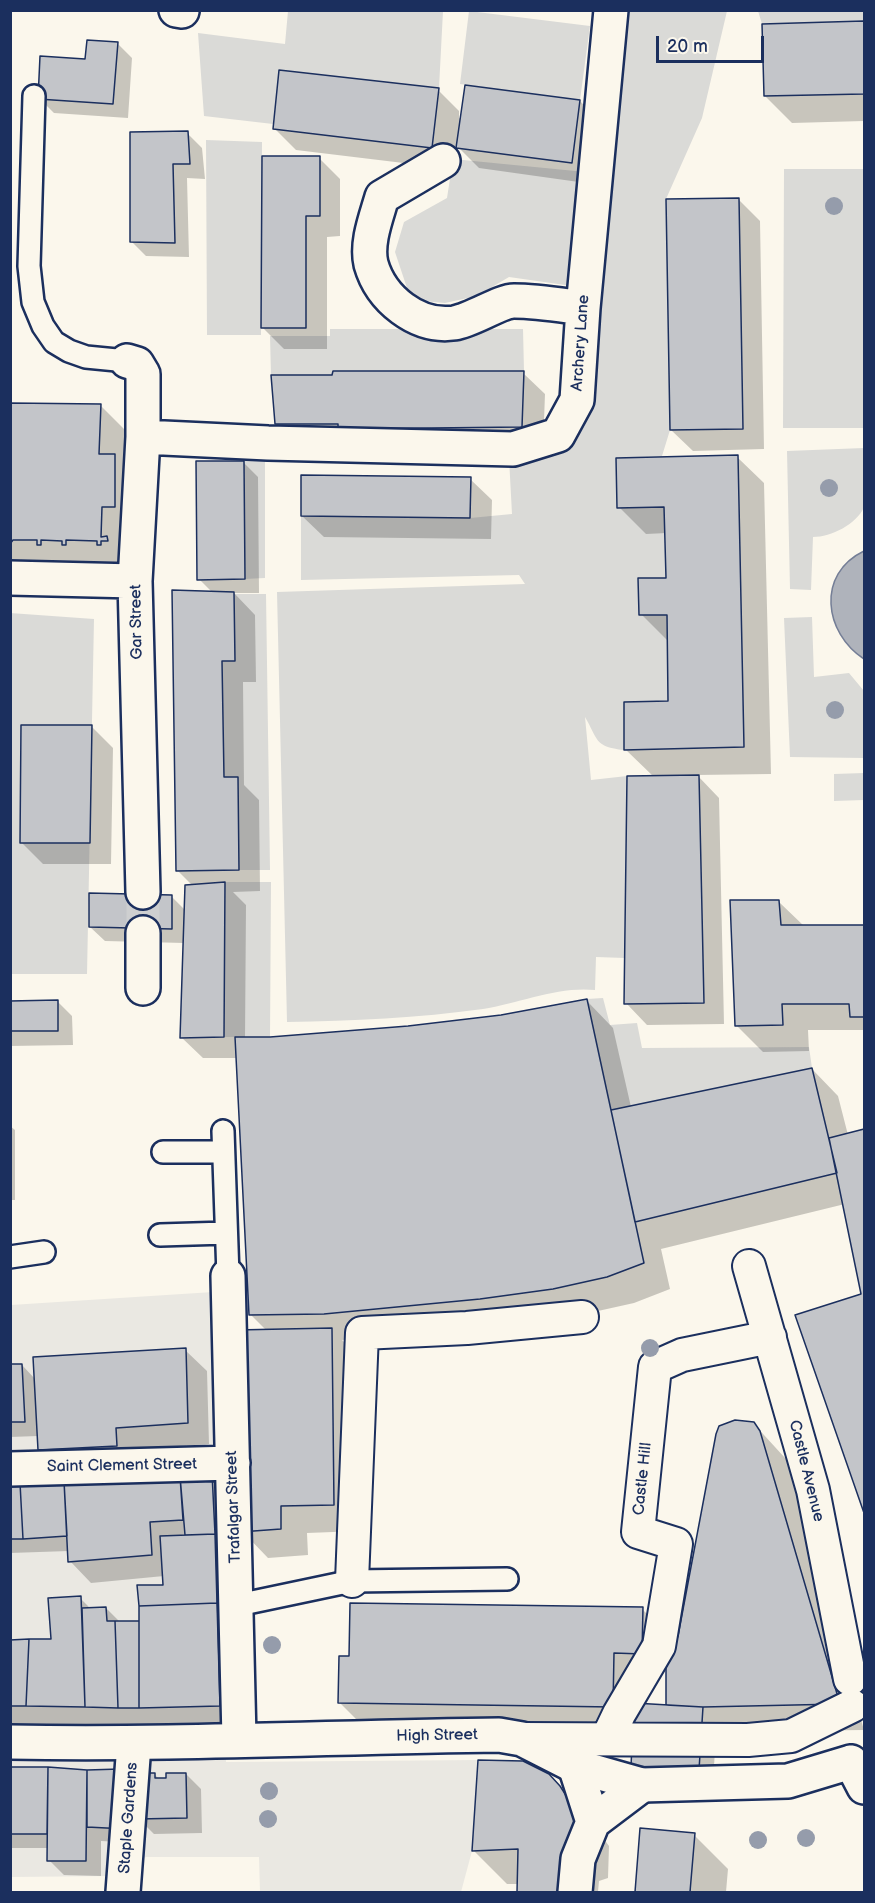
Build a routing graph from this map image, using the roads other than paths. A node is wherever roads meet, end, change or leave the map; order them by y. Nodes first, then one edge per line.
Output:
1 (176, 10) edge
2 (611, 10) edge
3 (182, 11) edge
4 (33, 96) dead end
5 (443, 161) dead end
6 (583, 308) junction
7 (128, 361) joint
8 (143, 437) junction
9 (10, 578) edge
10 (135, 581) junction
11 (143, 892) tunnel mouth
12 (143, 933) tunnel mouth
13 (143, 988) dead end
14 (163, 1152) dead end
15 (226, 1233) junction
16 (160, 1235) dead end
17 (44, 1252) dead end
18 (10, 1257) edge
19 (749, 1266) dead end
20 (228, 1276) joint
21 (582, 1317) dead end
22 (770, 1337) junction
23 (233, 1463) junction
24 (10, 1468) edge
25 (507, 1579) dead end
26 (352, 1581) junction
27 (238, 1605) junction
28 (239, 1739) junction
29 (522, 1739) junction
30 (607, 1739) junction
31 (10, 1742) edge
32 (134, 1744) junction
33 (575, 1766) junction
34 (861, 1767) edge
35 (642, 1785) junction
36 (593, 1822) junction
37 (123, 1893) edge
38 (575, 1893) edge

1 - 3 street
2 - 6 street, Archery Lane
4 - 7 lane
5 - 6 street
6 - 8 street, Archery Lane
7 - 8 street, Gar Street
8 - 10 street, Gar Street
9 - 10 street
10 - 11 street, Gar Street
12 - 13 street
14 - 15 lane
15 - 16 lane
15 - 20 lane
17 - 18 lane
19 - 22 street, Castle Avenue
20 - 23 street, Trafalgar Street
21 - 26 street
22 - 30 street, Castle Hill
22 - 30 street, Castle Avenue
23 - 24 street, Saint Clement Street
23 - 27 street, Trafalgar Street
25 - 26 lane
26 - 27 lane
27 - 28 street, Trafalgar Street
28 - 29 street, High Street
28 - 32 street, High Street
29 - 30 street
29 - 33 street, High Street
31 - 32 street, High Street
32 - 37 street, Staple Gardens
33 - 35 street, High Street
33 - 36 street
34 - 35 street, High Street
35 - 36 street
36 - 38 street

